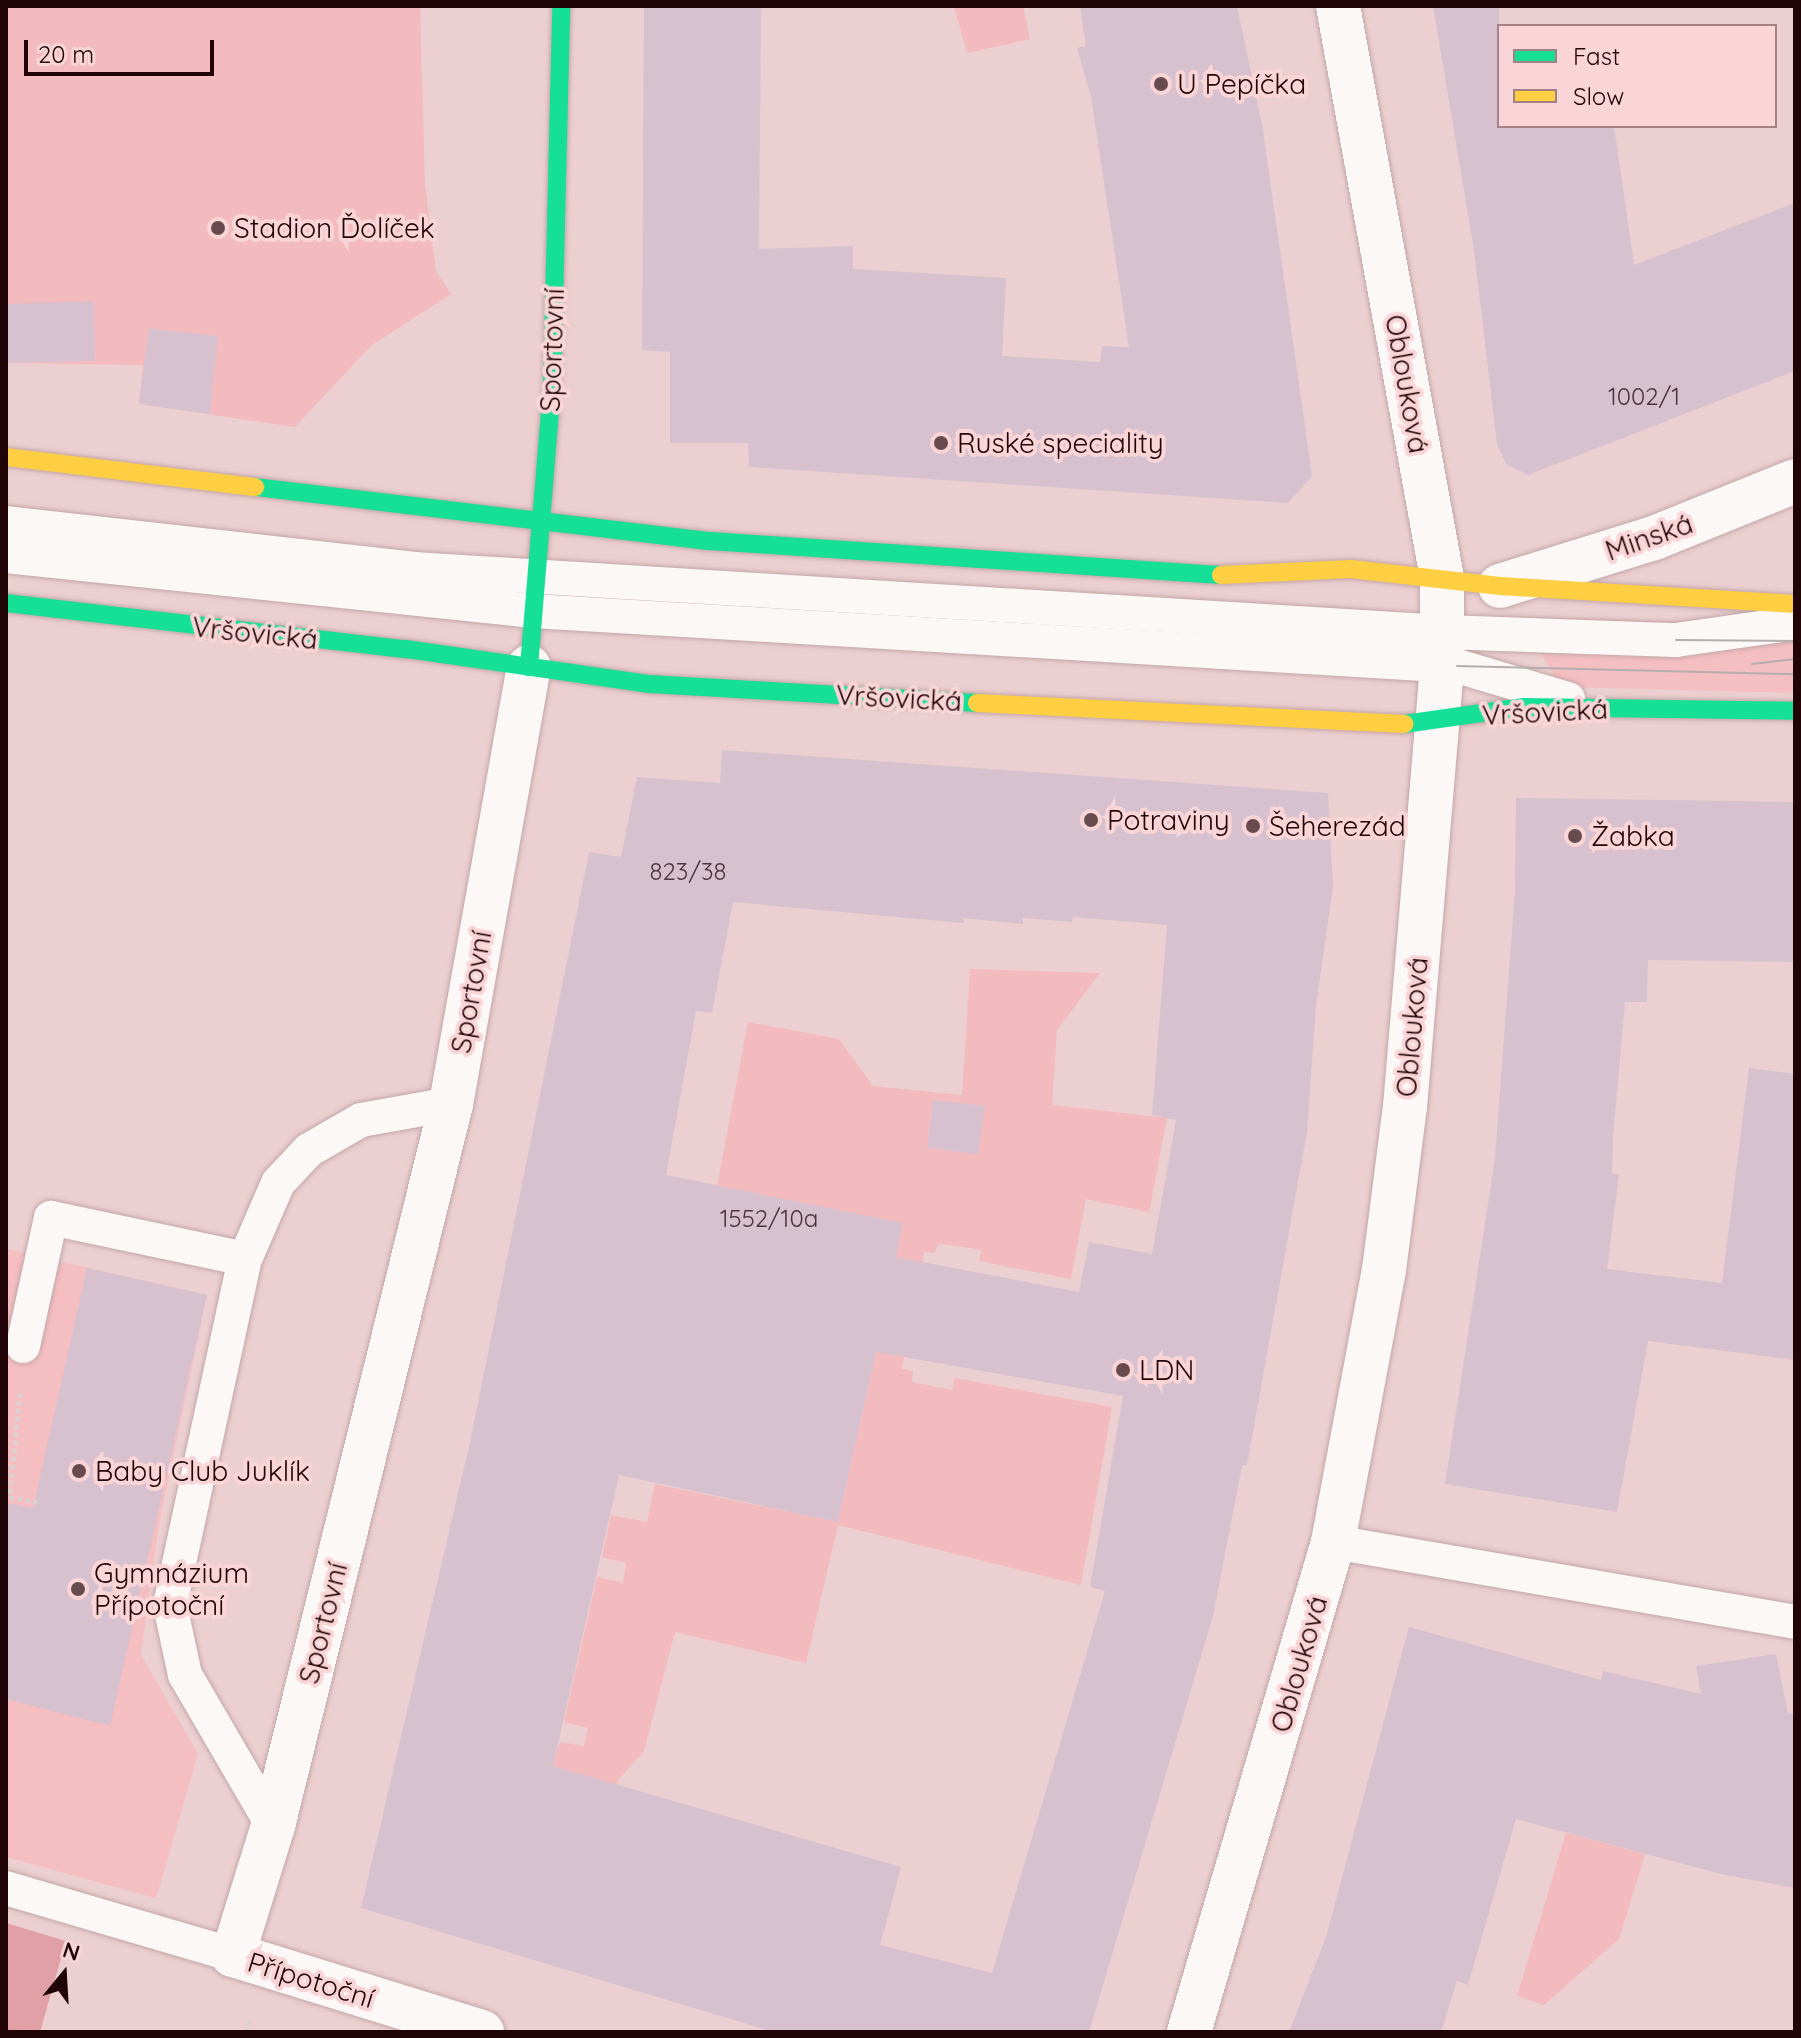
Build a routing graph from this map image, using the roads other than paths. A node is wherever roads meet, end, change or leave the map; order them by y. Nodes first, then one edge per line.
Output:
1 (561, 6) edge
2 (1338, 6) edge
3 (6, 457) edge
4 (1795, 481) edge
5 (6, 523) edge
6 (542, 524) junction
7 (6, 556) edge
8 (537, 577) junction
9 (1442, 578) junction
10 (1500, 586) junction
11 (6, 603) edge
12 (1795, 604) edge
13 (533, 611) junction
14 (1795, 623) edge
15 (1442, 649) junction
16 (529, 667) junction
17 (1602, 708) junction
18 (1795, 711) edge
19 (1437, 720) junction
20 (451, 1104) junction
21 (245, 1259) junction
22 (23, 1346) road end
23 (1333, 1542) junction
24 (1795, 1622) edge
25 (273, 1826) junction
26 (6, 1888) edge
27 (233, 1955) junction
28 (482, 2032) edge
29 (1189, 2032) edge

1 - 6 main road, Sportovní
2 - 9 street, Oblouková
3 - 6 main road
4 - 10 street, Minská
5 - 8 lane
6 - 8 main road, Sportovní
6 - 9 main road
7 - 13 lane
8 - 13 main road, Sportovní
8 - 15 lane
9 - 10 main road
9 - 15 street, Oblouková
10 - 12 main road
11 - 16 main road, Vršovická
13 - 15 lane
13 - 16 main road, Sportovní
14 - 15 lane
15 - 17 lane
15 - 19 street, Oblouková
16 - 19 main road, Vršovická
16 - 20 street, Sportovní
17 - 18 main road, Vršovická
17 - 19 main road, Vršovická
19 - 23 street, Oblouková
20 - 21 lane
20 - 25 street, Sportovní
21 - 22 lane
21 - 25 lane
23 - 24 lane
23 - 29 street, Oblouková
25 - 27 street, Sportovní
26 - 27 lane
27 - 28 street, Přípotoční

